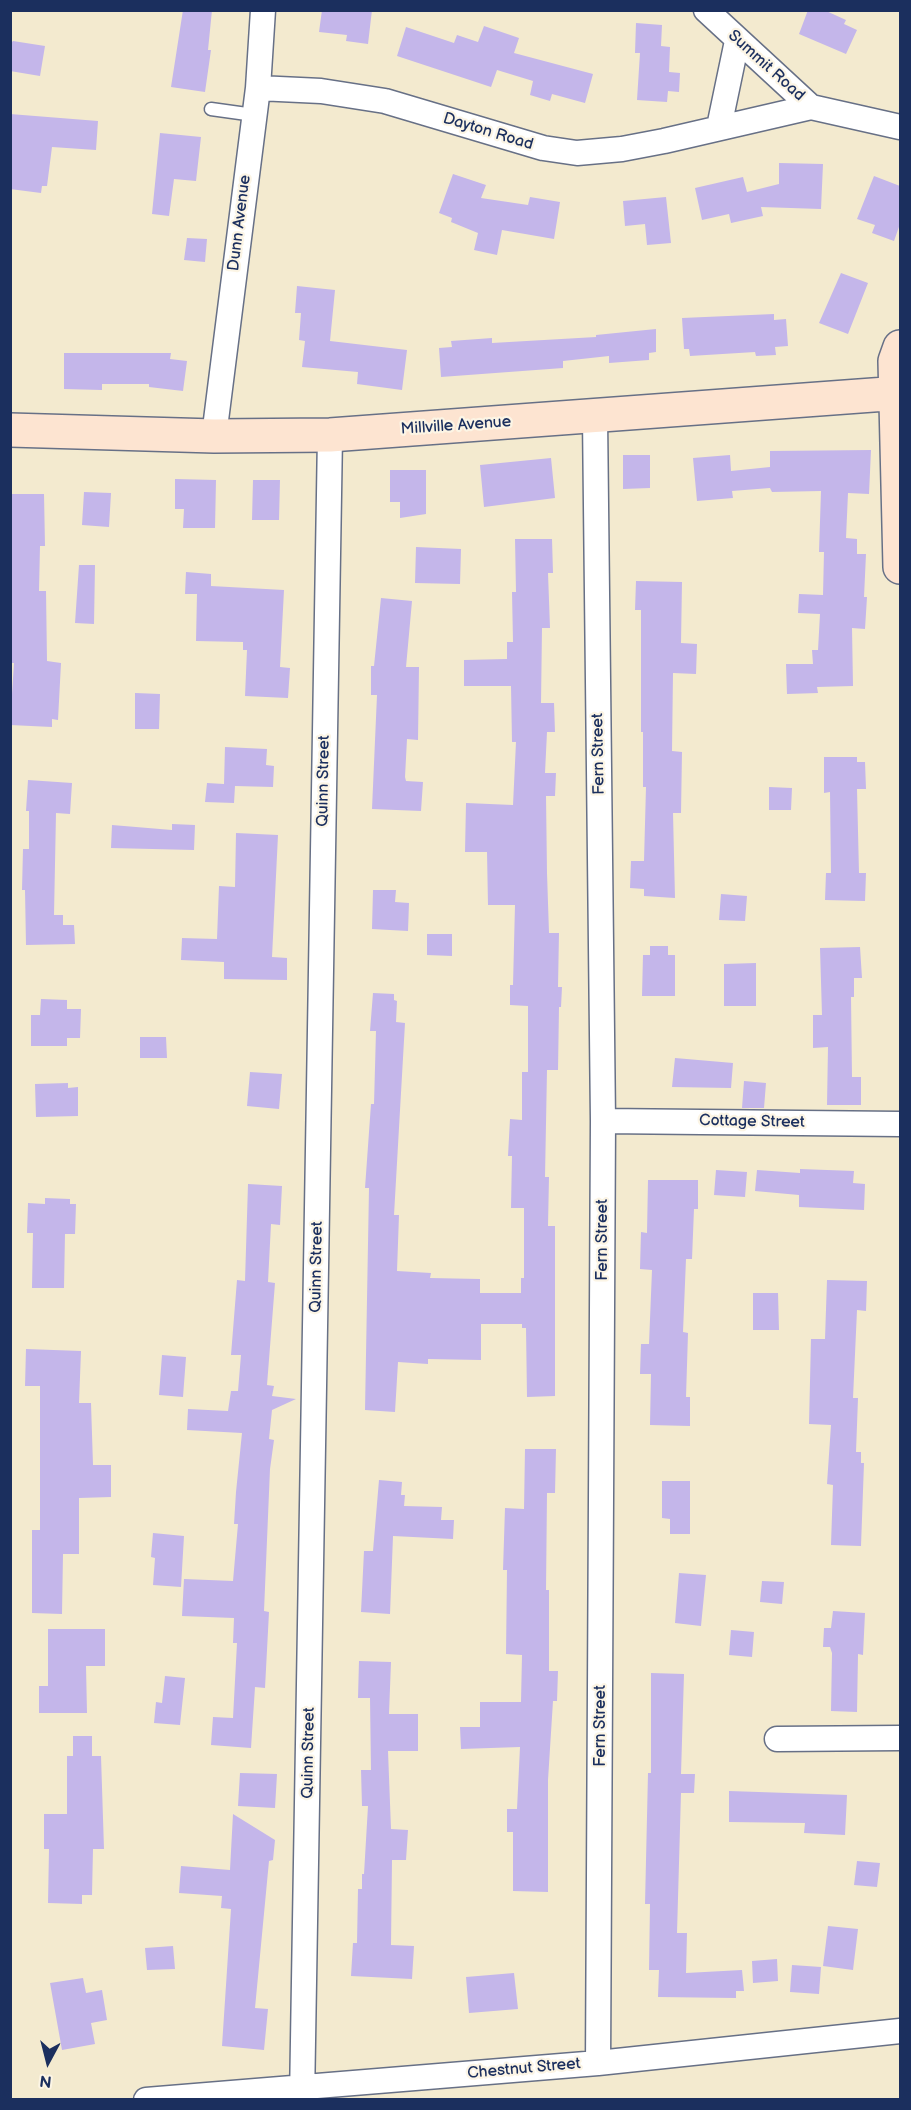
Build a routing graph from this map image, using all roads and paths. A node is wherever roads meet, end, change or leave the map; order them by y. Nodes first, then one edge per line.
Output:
1 (263, 10) edge
2 (706, 10) edge
3 (737, 41) junction
4 (258, 88) junction
5 (811, 107) junction
6 (211, 109) dead end
7 (254, 115) junction
8 (719, 127) junction
9 (900, 127) edge
10 (900, 347) edge
11 (899, 393) edge
12 (595, 417) junction
13 (10, 430) edge
14 (330, 435) junction
15 (214, 436) junction
16 (900, 567) edge
17 (603, 1121) junction
18 (900, 1124) edge
19 (900, 1738) edge
20 (777, 1739) dead end
21 (900, 2031) edge
22 (598, 2063) junction
23 (301, 2094) edge
24 (146, 2100) edge

1 - 4 street, Dunn Avenue
2 - 3 street, Summit Road
3 - 5 street, Summit Road
3 - 8 street
4 - 7 street, Dunn Avenue
4 - 8 street, Dayton Road
5 - 8 street, Dayton Road
5 - 9 street, Summit Road
6 - 7 lane
7 - 15 street, Dunn Avenue
10 - 11 street
11 - 12 street, Millville Avenue
11 - 16 street
12 - 14 street, Millville Avenue
12 - 17 street, Fern Street
13 - 15 street, Millville Avenue
14 - 15 street, Millville Avenue
14 - 23 street, Quinn Street
17 - 18 street, Cottage Street
17 - 22 street, Fern Street
19 - 20 street
21 - 22 street, Chestnut Street
22 - 23 street, Chestnut Street
23 - 24 street, Chestnut Street

